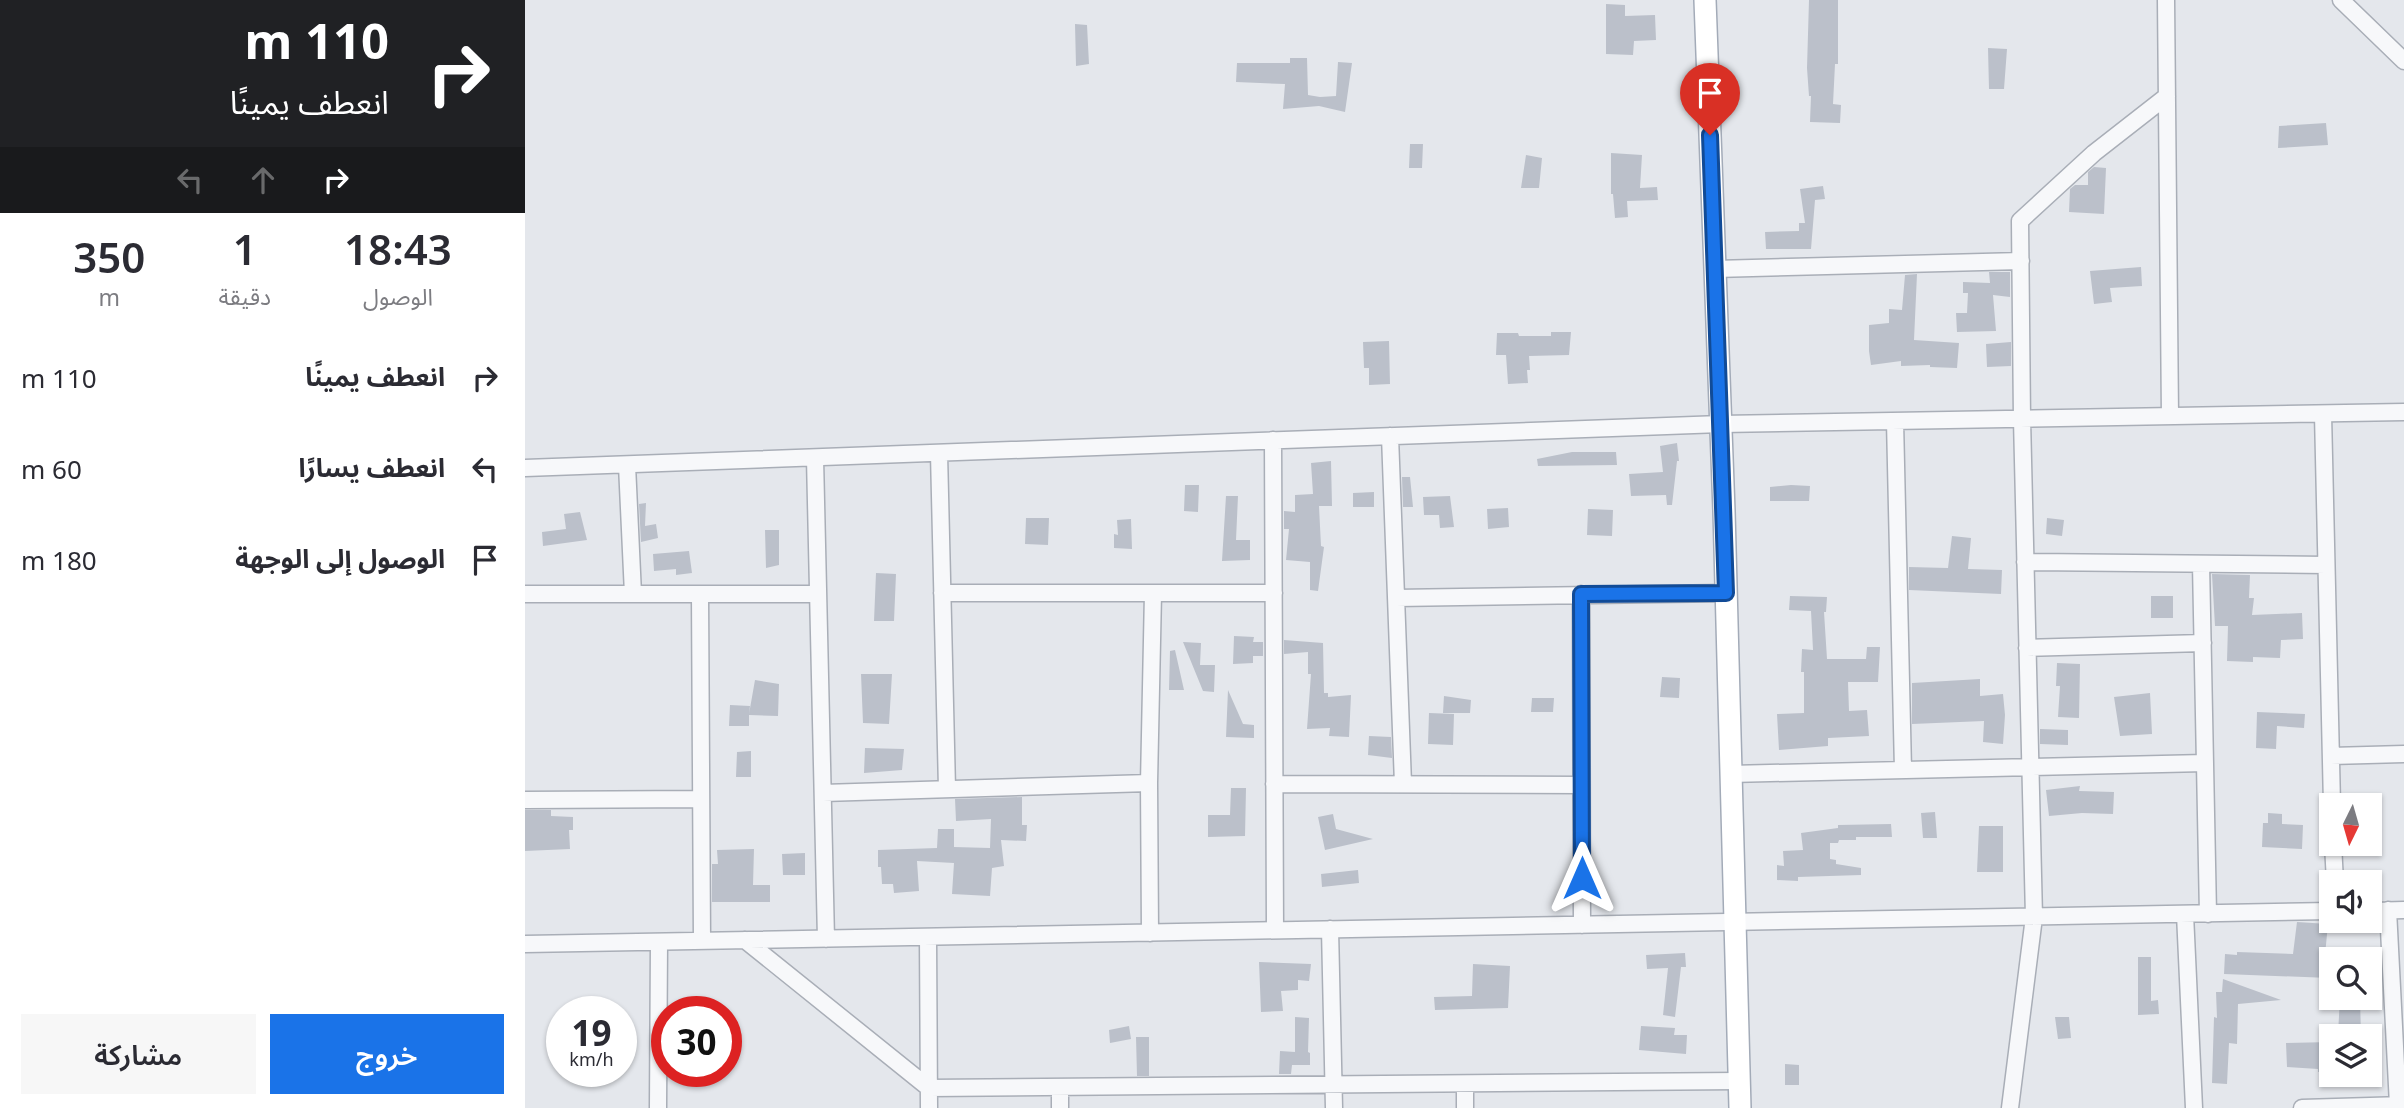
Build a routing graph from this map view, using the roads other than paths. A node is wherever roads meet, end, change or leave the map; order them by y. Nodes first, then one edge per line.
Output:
1 (1705, 0) edge
2 (2166, 0) edge
3 (2341, 0) edge
4 (2404, 61) edge
5 (2167, 96) junction
6 (2021, 261) junction
7 (1715, 270) junction
8 (2404, 412) edge
9 (2323, 414) junction
10 (2169, 416) junction
11 (2022, 419) junction
12 (1895, 421) junction
13 (1721, 424) junction
14 (1390, 436) junction
15 (1273, 440) junction
16 (939, 453) junction
17 (815, 458) junction
18 (627, 465) junction
19 (525, 468) edge
20 (2025, 562) junction
21 (2201, 564) junction
22 (2326, 565) junction
23 (942, 593) junction
24 (1153, 593) junction
25 (1274, 593) junction
26 (1726, 593) junction
27 (525, 594) edge
28 (633, 594) junction
29 (700, 594) junction
30 (818, 594) junction
31 (1581, 594) junction
32 (1396, 598) junction
33 (2203, 643) junction
34 (2027, 649) junction
35 (2404, 754) edge
36 (2331, 756) junction
37 (2205, 763) junction
38 (2030, 767) junction
39 (1903, 770) junction
40 (1730, 774) junction
41 (1149, 783) junction
42 (1274, 784) junction
43 (1402, 785) junction
44 (1581, 785) junction
45 (947, 789) junction
46 (823, 793) junction
47 (2332, 793) edge
48 (701, 799) junction
49 (525, 800) edge
50 (2396, 910) edge
51 (2319, 911) edge
52 (2185, 914) junction
53 (2207, 914) junction
54 (2033, 917) junction
55 (1734, 922) junction
56 (1582, 925) junction
57 (1329, 929) junction
58 (1275, 930) junction
59 (1150, 933) junction
60 (928, 937) junction
61 (826, 939) junction
62 (745, 940) junction
63 (702, 941) junction
64 (659, 942) junction
65 (525, 944) edge
66 (1739, 1082) junction
67 (1465, 1084) junction
68 (1334, 1085) junction
69 (1060, 1087) junction
70 (929, 1088) junction
71 (2401, 1105) edge
72 (658, 1108) edge
73 (929, 1108) edge
74 (1060, 1108) edge
75 (1335, 1108) edge
76 (1465, 1108) edge
77 (1740, 1108) edge
78 (2010, 1108) edge
79 (2194, 1108) edge
80 (2302, 1108) edge

1 - 7 main road
2 - 5 street
3 - 4 street
5 - 6 street
5 - 10 street
6 - 7 street
6 - 11 street
7 - 13 main road
8 - 9 street
9 - 10 street
9 - 22 street
10 - 11 street
11 - 12 street
11 - 20 street
12 - 13 street
12 - 39 street
13 - 14 street
13 - 26 main road
14 - 15 street
14 - 32 street
15 - 16 street
15 - 25 street
16 - 17 street
16 - 23 street
17 - 18 street
17 - 30 street
18 - 19 street
18 - 28 street
20 - 21 street
20 - 34 street
21 - 22 street
21 - 33 street
22 - 36 street
23 - 24 street
23 - 45 street
24 - 25 street
24 - 41 street
25 - 42 street
26 - 31 street
26 - 40 main road
27 - 28 street
28 - 29 street
29 - 30 street
29 - 48 street
30 - 46 street
31 - 32 street
31 - 44 street
32 - 43 street
33 - 34 street
33 - 37 street
34 - 38 street
35 - 36 street
36 - 47 street
37 - 38 street
37 - 53 street
38 - 39 street
38 - 54 street
39 - 40 street
40 - 55 main road
41 - 45 street
41 - 59 street
42 - 43 street
42 - 58 street
43 - 44 street
44 - 56 street
45 - 46 street
46 - 61 street
48 - 49 street
48 - 63 street
50 - 71 street
51 - 53 street
52 - 53 street
52 - 54 street
52 - 79 street
54 - 55 street
54 - 78 street
55 - 56 street
55 - 66 main road
56 - 57 street
57 - 58 street
57 - 68 street
58 - 59 street
59 - 60 street
60 - 61 street
60 - 70 street
61 - 62 street
62 - 63 street
62 - 70 street
63 - 64 street
64 - 65 street
64 - 72 street
66 - 67 street
66 - 77 main road
67 - 68 street
67 - 76 street
68 - 69 street
68 - 75 street
69 - 70 street
69 - 74 street
70 - 73 street
71 - 80 street

